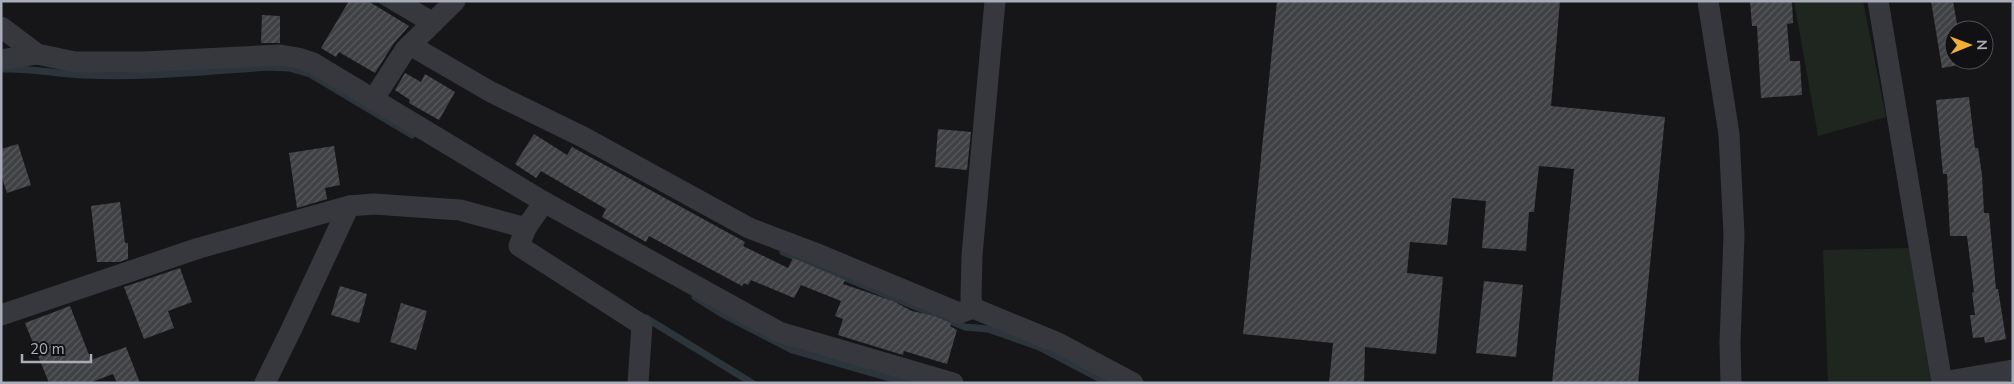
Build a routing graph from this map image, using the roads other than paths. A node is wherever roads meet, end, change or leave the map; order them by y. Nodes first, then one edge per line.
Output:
1 (396, 1) edge
2 (455, 1) edge
3 (995, 1) edge
4 (1708, 1) edge
5 (1878, 1) edge
6 (433, 23) junction
7 (1, 27) edge
8 (410, 45) junction
9 (37, 54) junction
10 (1, 60) edge
11 (373, 100) junction
12 (349, 206) junction
13 (537, 213) junction
14 (973, 308) junction
15 (1, 315) edge
16 (2013, 370) edge
17 (1942, 382) edge
18 (265, 383) edge
19 (638, 383) edge
20 (953, 383) edge
21 (1133, 383) edge
22 (1731, 383) edge

1 - 6 street
2 - 6 street
3 - 14 street
4 - 22 street
5 - 17 street
6 - 8 street
7 - 9 street
8 - 11 street
8 - 14 street
9 - 10 street
9 - 11 street
11 - 13 street
12 - 13 street
12 - 15 street
12 - 18 street
13 - 19 street
13 - 20 street
14 - 21 street
16 - 17 street

